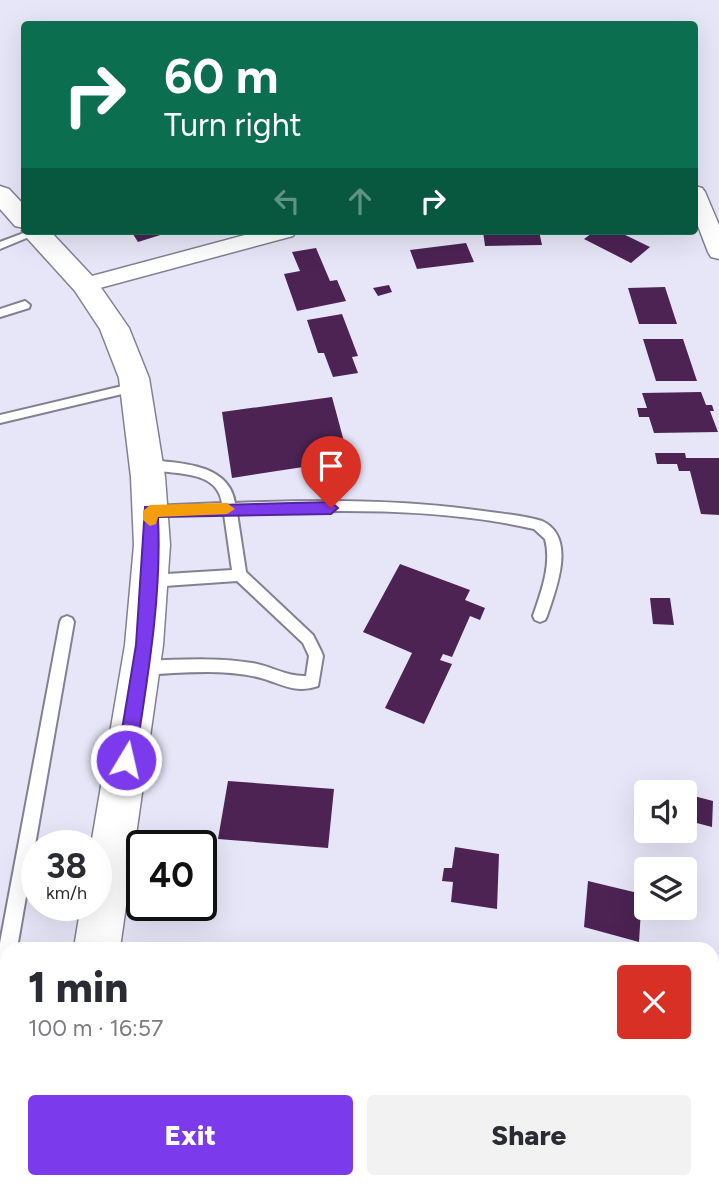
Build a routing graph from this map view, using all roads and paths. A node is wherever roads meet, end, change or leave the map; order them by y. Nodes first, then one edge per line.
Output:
1 (698, 184) edge
2 (719, 184) edge
3 (0, 194) edge
4 (698, 200) edge
5 (21, 217) edge
6 (26, 235) edge
7 (39, 235) edge
8 (270, 235) edge
9 (0, 246) edge
10 (719, 252) edge
11 (85, 285) junction
12 (25, 305) dead end
13 (0, 313) edge
14 (135, 387) junction
15 (0, 419) edge
16 (146, 465) junction
17 (228, 509) junction
18 (150, 511) junction
19 (240, 575) junction
20 (149, 581) junction
21 (540, 616) dead end
22 (67, 622) dead end
23 (140, 667) junction
24 (8, 942) edge
25 (98, 942) edge

1 - 2 street
3 - 5 street
4 - 10 street
6 - 9 lane
7 - 11 street
8 - 11 street
11 - 14 street
12 - 13 lane
14 - 15 lane
14 - 16 street
16 - 17 lane
16 - 18 street
17 - 18 lane
17 - 19 lane
17 - 21 lane
18 - 20 street
19 - 20 lane
19 - 23 lane
20 - 23 street
22 - 24 lane
23 - 25 street

